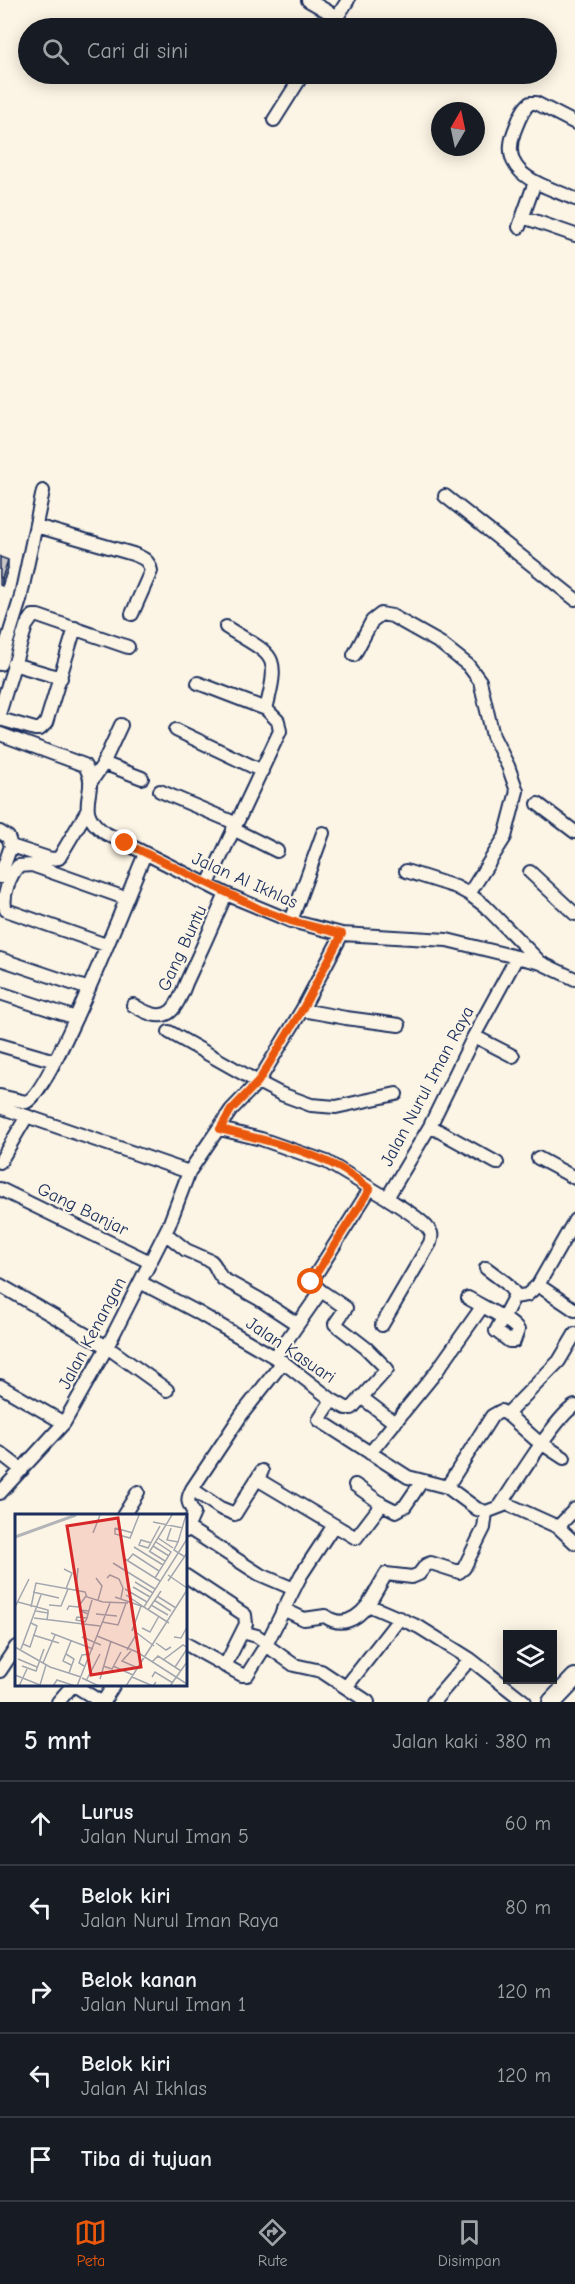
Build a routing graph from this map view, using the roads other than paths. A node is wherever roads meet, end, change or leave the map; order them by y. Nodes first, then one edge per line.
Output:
1 (308, 0) edge
2 (348, 0) edge
3 (338, 17) joint
4 (297, 84) edge
5 (274, 120) dead end
6 (575, 123) edge
7 (535, 182) junction
8 (575, 199) edge
9 (575, 235) edge
10 (43, 491) dead end
11 (445, 496) dead end
12 (36, 526) junction
13 (575, 599) edge
14 (132, 614) dead end
15 (226, 627) dead end
16 (75, 628) junction
17 (128, 647) dead end
18 (354, 656) dead end
19 (0, 664) edge
20 (13, 664) junction
21 (60, 678) junction
22 (198, 683) dead end
23 (266, 709) junction
24 (0, 711) edge
25 (0, 719) edge
26 (120, 725) dead end
27 (176, 730) dead end
28 (0, 734) edge
29 (103, 763) junction
30 (262, 771) junction
31 (142, 778) dead end
32 (90, 783) junction
33 (160, 791) dead end
34 (538, 804) dead end
35 (87, 811) junction
36 (234, 826) junction
37 (0, 832) edge
38 (575, 832) edge
39 (323, 833) dead end
40 (11, 846) junction
41 (277, 851) dead end
42 (145, 854) junction
43 (406, 871) dead end
44 (530, 872) dead end
45 (0, 877) edge
46 (208, 884) junction
47 (226, 894) junction
48 (469, 894) junction
49 (125, 898) junction
50 (575, 914) edge
51 (291, 921) junction
52 (342, 934) junction
53 (106, 945) junction
54 (517, 957) junction
55 (0, 959) edge
56 (541, 963) junction
57 (575, 979) edge
58 (89, 989) junction
59 (0, 993) edge
60 (133, 1005) dead end
61 (302, 1010) junction
62 (76, 1018) junction
63 (399, 1025) dead end
64 (169, 1032) dead end
65 (474, 1036) junction
66 (0, 1045) edge
67 (513, 1056) dead end
68 (55, 1061) junction
69 (258, 1082) junction
70 (396, 1094) dead end
71 (0, 1096) edge
72 (0, 1107) edge
73 (27, 1116) junction
74 (430, 1126) junction
75 (220, 1129) junction
76 (538, 1158) dead end
77 (0, 1162) edge
78 (497, 1163) dead end
79 (189, 1172) junction
80 (575, 1178) edge
81 (0, 1189) edge
82 (370, 1189) junction
83 (387, 1198) junction
84 (574, 1225) edge
85 (165, 1233) junction
86 (150, 1262) junction
87 (486, 1268) dead end
88 (140, 1282) junction
89 (0, 1285) edge
90 (538, 1285) junction
91 (321, 1291) junction
92 (516, 1295) junction
93 (468, 1298) dead end
94 (482, 1307) junction
95 (575, 1310) edge
96 (297, 1324) junction
97 (381, 1325) dead end
98 (575, 1334) edge
99 (107, 1347) junction
100 (279, 1360) junction
101 (0, 1386) edge
102 (167, 1390) dead end
103 (362, 1397) junction
104 (332, 1400) junction
105 (575, 1406) edge
106 (507, 1413) junction
107 (395, 1422) junction
108 (64, 1423) junction
109 (542, 1444) junction
110 (0, 1453) edge
111 (370, 1454) junction
112 (564, 1458) dead end
113 (22, 1470) junction
114 (422, 1480) junction
115 (355, 1485) dead end
116 (447, 1487) junction
117 (192, 1489) junction
118 (138, 1492) dead end
119 (0, 1493) edge
120 (382, 1504) junction
121 (500, 1506) junction
122 (575, 1509) edge
123 (486, 1512) junction
124 (124, 1514) edge
125 (334, 1525) junction
126 (188, 1527) edge
127 (558, 1527) junction
128 (188, 1530) edge
129 (575, 1543) edge
130 (188, 1577) edge
131 (294, 1589) junction
132 (368, 1605) junction
133 (283, 1609) junction
134 (400, 1618) junction
135 (242, 1632) junction
136 (266, 1644) junction
137 (188, 1645) edge
138 (15, 1648) edge
139 (470, 1659) junction
140 (225, 1666) junction
141 (0, 1671) edge
142 (575, 1678) edge
143 (112, 1687) edge
144 (346, 1687) junction
145 (58, 1702) edge
146 (102, 1702) edge
147 (368, 1702) edge
148 (433, 1702) edge
149 (525, 1702) edge
150 (552, 1702) edge

1 - 3 street
2 - 3 street
4 - 5 street
6 - 7 street
7 - 8 street
7 - 9 street
10 - 12 street
11 - 13 street
12 - 14 street
12 - 19 street
15 - 23 street
16 - 17 street
16 - 20 street
16 - 21 street
18 - 48 street
20 - 21 street
20 - 24 street
21 - 25 street
22 - 23 street
23 - 30 street
26 - 29 street
27 - 30 street
28 - 32 street
29 - 31 street
29 - 32 street
30 - 36 street
32 - 35 street
33 - 36 street
34 - 38 street
35 - 40 street
35 - 42 street, Jalan Al Ikhlas
36 - 41 street
36 - 46 street
37 - 40 street
39 - 51 street
40 - 45 street
42 - 46 street, Jalan Al Ikhlas
42 - 49 street
43 - 48 street
44 - 50 street
46 - 47 street, Jalan Al Ikhlas
47 - 51 street, Jalan Al Ikhlas
47 - 60 street, Gang Buntu
48 - 56 street
49 - 53 street
49 - 53 street
51 - 52 street, Jalan Al Ikhlas
52 - 54 street, Jalan Al Ikhlas
52 - 61 street, Jalan Kenangan
53 - 58 street
54 - 56 street, Jalan Al Ikhlas
54 - 65 street, Jalan Nurul Iman Raya
55 - 58 street
56 - 57 street
58 - 62 street
59 - 62 street
61 - 63 street
61 - 69 street, Jalan Kenangan
62 - 68 street
64 - 69 street
65 - 67 street
65 - 74 street, Jalan Nurul Iman Raya
66 - 68 street
68 - 71 street
69 - 70 street
69 - 75 street, Jalan Kenangan
72 - 73 street
73 - 77 street
73 - 79 street
74 - 78 street
74 - 83 street, Jalan Nurul Iman Raya
75 - 79 street, Jalan Kenangan
75 - 82 street
76 - 80 street
79 - 85 street, Jalan Kenangan
81 - 86 street, Gang Banjar
82 - 83 street
82 - 91 street
83 - 97 street
84 - 90 street
85 - 86 street, Jalan Kenangan
85 - 96 street
86 - 88 street, Jalan Kenangan
87 - 92 street
88 - 99 street, Jalan Kenangan
88 - 100 street, Jalan Kasuari
89 - 99 street
90 - 92 street
90 - 95 street
91 - 96 street
91 - 103 street
92 - 94 street
93 - 94 street
94 - 107 street
96 - 100 street
98 - 106 street
99 - 102 street
99 - 108 street, Jalan Kenangan
100 - 104 street, Jalan Kasuari
100 - 117 street
101 - 108 street
103 - 104 street
103 - 107 street
104 - 111 street, Jalan Kasuari
105 - 109 street
106 - 109 street
106 - 116 street
107 - 111 street
108 - 113 street, Jalan Kenangan
109 - 112 street
109 - 121 street
110 - 113 street
111 - 114 street, Jalan Kasuari
113 - 119 street, Jalan Kenangan
114 - 116 street, Jalan Kasuari
114 - 120 street
115 - 120 street
116 - 123 street, Jalan Kasuari
117 - 125 street
117 - 126 street
118 - 124 street
120 - 125 street
121 - 123 street
121 - 127 street
122 - 127 street
123 - 132 street
125 - 131 street
127 - 129 street
128 - 131 street
130 - 135 street
131 - 133 street
132 - 133 street
132 - 134 street
133 - 136 street
134 - 139 street
134 - 144 street
135 - 136 street
135 - 140 street
136 - 140 street
136 - 144 street
137 - 140 street
138 - 141 street
139 - 148 street
139 - 149 street
142 - 150 main road
143 - 146 street
144 - 147 street
145 - 146 street

